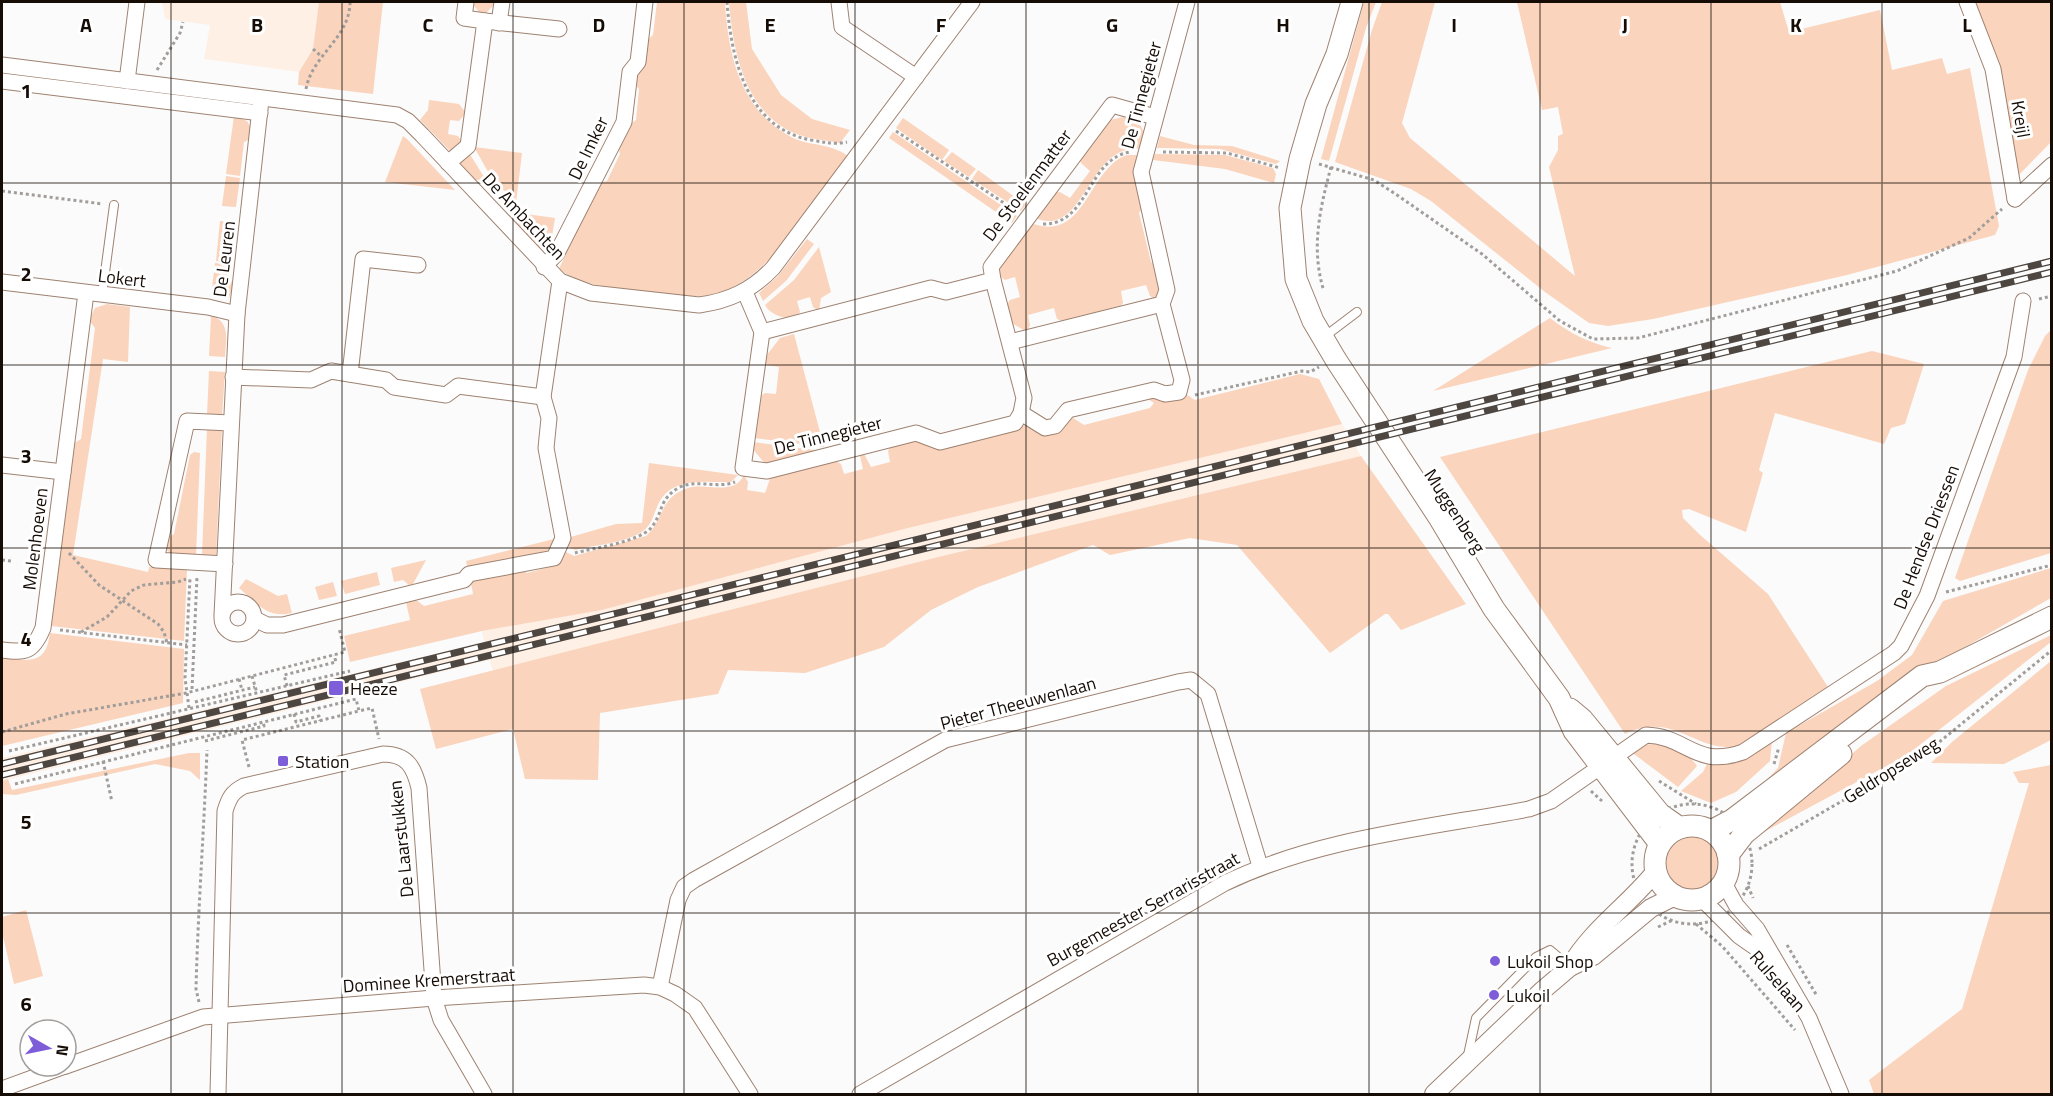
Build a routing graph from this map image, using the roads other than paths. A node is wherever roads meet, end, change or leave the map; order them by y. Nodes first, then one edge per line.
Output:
1 (137, 2) edge
2 (466, 2) edge
3 (502, 2) edge
4 (645, 2) edge
5 (838, 2) edge
6 (972, 2) edge
7 (1187, 2) edge
8 (1352, 2) edge
9 (1967, 2) edge
10 (492, 22) junction
11 (559, 29) dead end
12 (2, 65) edge
13 (916, 77) junction
14 (2, 81) edge
15 (127, 81) junction
16 (261, 106) junction
17 (1155, 117) junction
18 (448, 163) junction
19 (2052, 165) edge
20 (114, 206) road end
21 (418, 265) dead end
22 (544, 267) junction
23 (993, 280) junction
24 (560, 281) junction
25 (2, 282) edge
26 (745, 292) junction
27 (86, 293) junction
28 (102, 295) junction
29 (2023, 301) dead end
30 (1162, 304) junction
31 (1357, 312) dead end
32 (237, 314) junction
33 (1318, 329) junction
34 (762, 332) junction
35 (1010, 342) junction
36 (350, 374) junction
37 (233, 377) junction
38 (543, 397) junction
39 (1021, 413) junction
40 (231, 423) junction
41 (2, 465) edge
42 (63, 472) junction
43 (225, 564) junction
44 (222, 615) junction
45 (2052, 617) edge
46 (255, 620) junction
47 (2, 650) edge
48 (1940, 672) junction
49 (1606, 762) junction
50 (1680, 828) junction
51 (1711, 831) junction
52 (1660, 844) junction
53 (1728, 855) junction
54 (1260, 866) junction
55 (1656, 871) junction
56 (1724, 883) junction
57 (1676, 896) junction
58 (1702, 899) junction
59 (1774, 961) junction
60 (1570, 967) junction
61 (660, 987) junction
62 (434, 998) junction
63 (219, 1016) junction
64 (78, 1062) edge
65 (1467, 1062) junction
66 (33, 1078) edge
67 (2, 1089) edge
68 (218, 1095) edge
69 (484, 1095) edge
70 (750, 1095) edge
71 (860, 1095) edge
72 (1434, 1095) edge
73 (1841, 1095) edge

1 - 15 street
2 - 10 street
3 - 10 street
4 - 22 street, De Imker
5 - 13 street
6 - 13 street, De Ambachten
7 - 17 street, De Tinnegieter
8 - 33 main road, Muggenberg
9 - 19 street, Kreijl
10 - 11 street
10 - 18 street
12 - 15 street, De Ambachten
13 - 26 street, De Ambachten
14 - 16 street, De Ambachten
15 - 16 street, De Ambachten
16 - 18 street, De Ambachten
16 - 32 street, De Leuren
17 - 23 street, De Stoelenmatter
17 - 30 street, De Tinnegieter
18 - 22 street, De Ambachten
20 - 28 lane
21 - 36 street
22 - 24 street, De Ambachten
23 - 34 street
23 - 35 street
24 - 26 street, De Ambachten
24 - 38 street
25 - 27 street, Lokert
26 - 34 street
27 - 28 street, Lokert
27 - 42 street, Molenhoeven
28 - 32 street, Lokert
29 - 49 street, De Hendse Driessen
30 - 35 street
30 - 39 street, De Tinnegieter
31 - 33 lane
32 - 37 street, De Leuren
33 - 49 main road, Muggenberg
34 - 39 street, De Tinnegieter
35 - 39 street
36 - 37 street
36 - 38 street
37 - 40 street, De Leuren
38 - 46 street
40 - 43 street, De Leuren
40 - 43 street
41 - 42 street
42 - 47 street, Molenhoeven
43 - 44 street, De Leuren
44 - 46 street
44 - 46 street
45 - 48 main road, Geldropseweg
48 - 51 main road, Geldropseweg
48 - 53 main road, Geldropseweg
49 - 50 main road, Muggenberg
49 - 52 main road, Muggenberg
49 - 54 street, Burgemeester Serrarisstraat
50 - 51 main road
50 - 52 main road
51 - 53 main road
52 - 55 main road
53 - 56 main road
54 - 61 street, Pieter Theeuwenlaan
54 - 71 street, Burgemeester Serrarisstraat
55 - 57 main road
55 - 60 street
56 - 58 main road
56 - 59 street, Rulselaan
57 - 58 main road
57 - 60 street
58 - 59 street, Rulselaan
59 - 73 street, Rulselaan
60 - 65 street
60 - 65 lane
61 - 62 street, Dominee Kremerstraat
61 - 70 street
62 - 63 street, Dominee Kremerstraat
62 - 63 street, De Laarstukken
62 - 69 street, De Laarstukken
63 - 64 street, Dominee Kremerstraat
63 - 68 street
65 - 72 street
66 - 67 street, Dominee Kremerstraat

